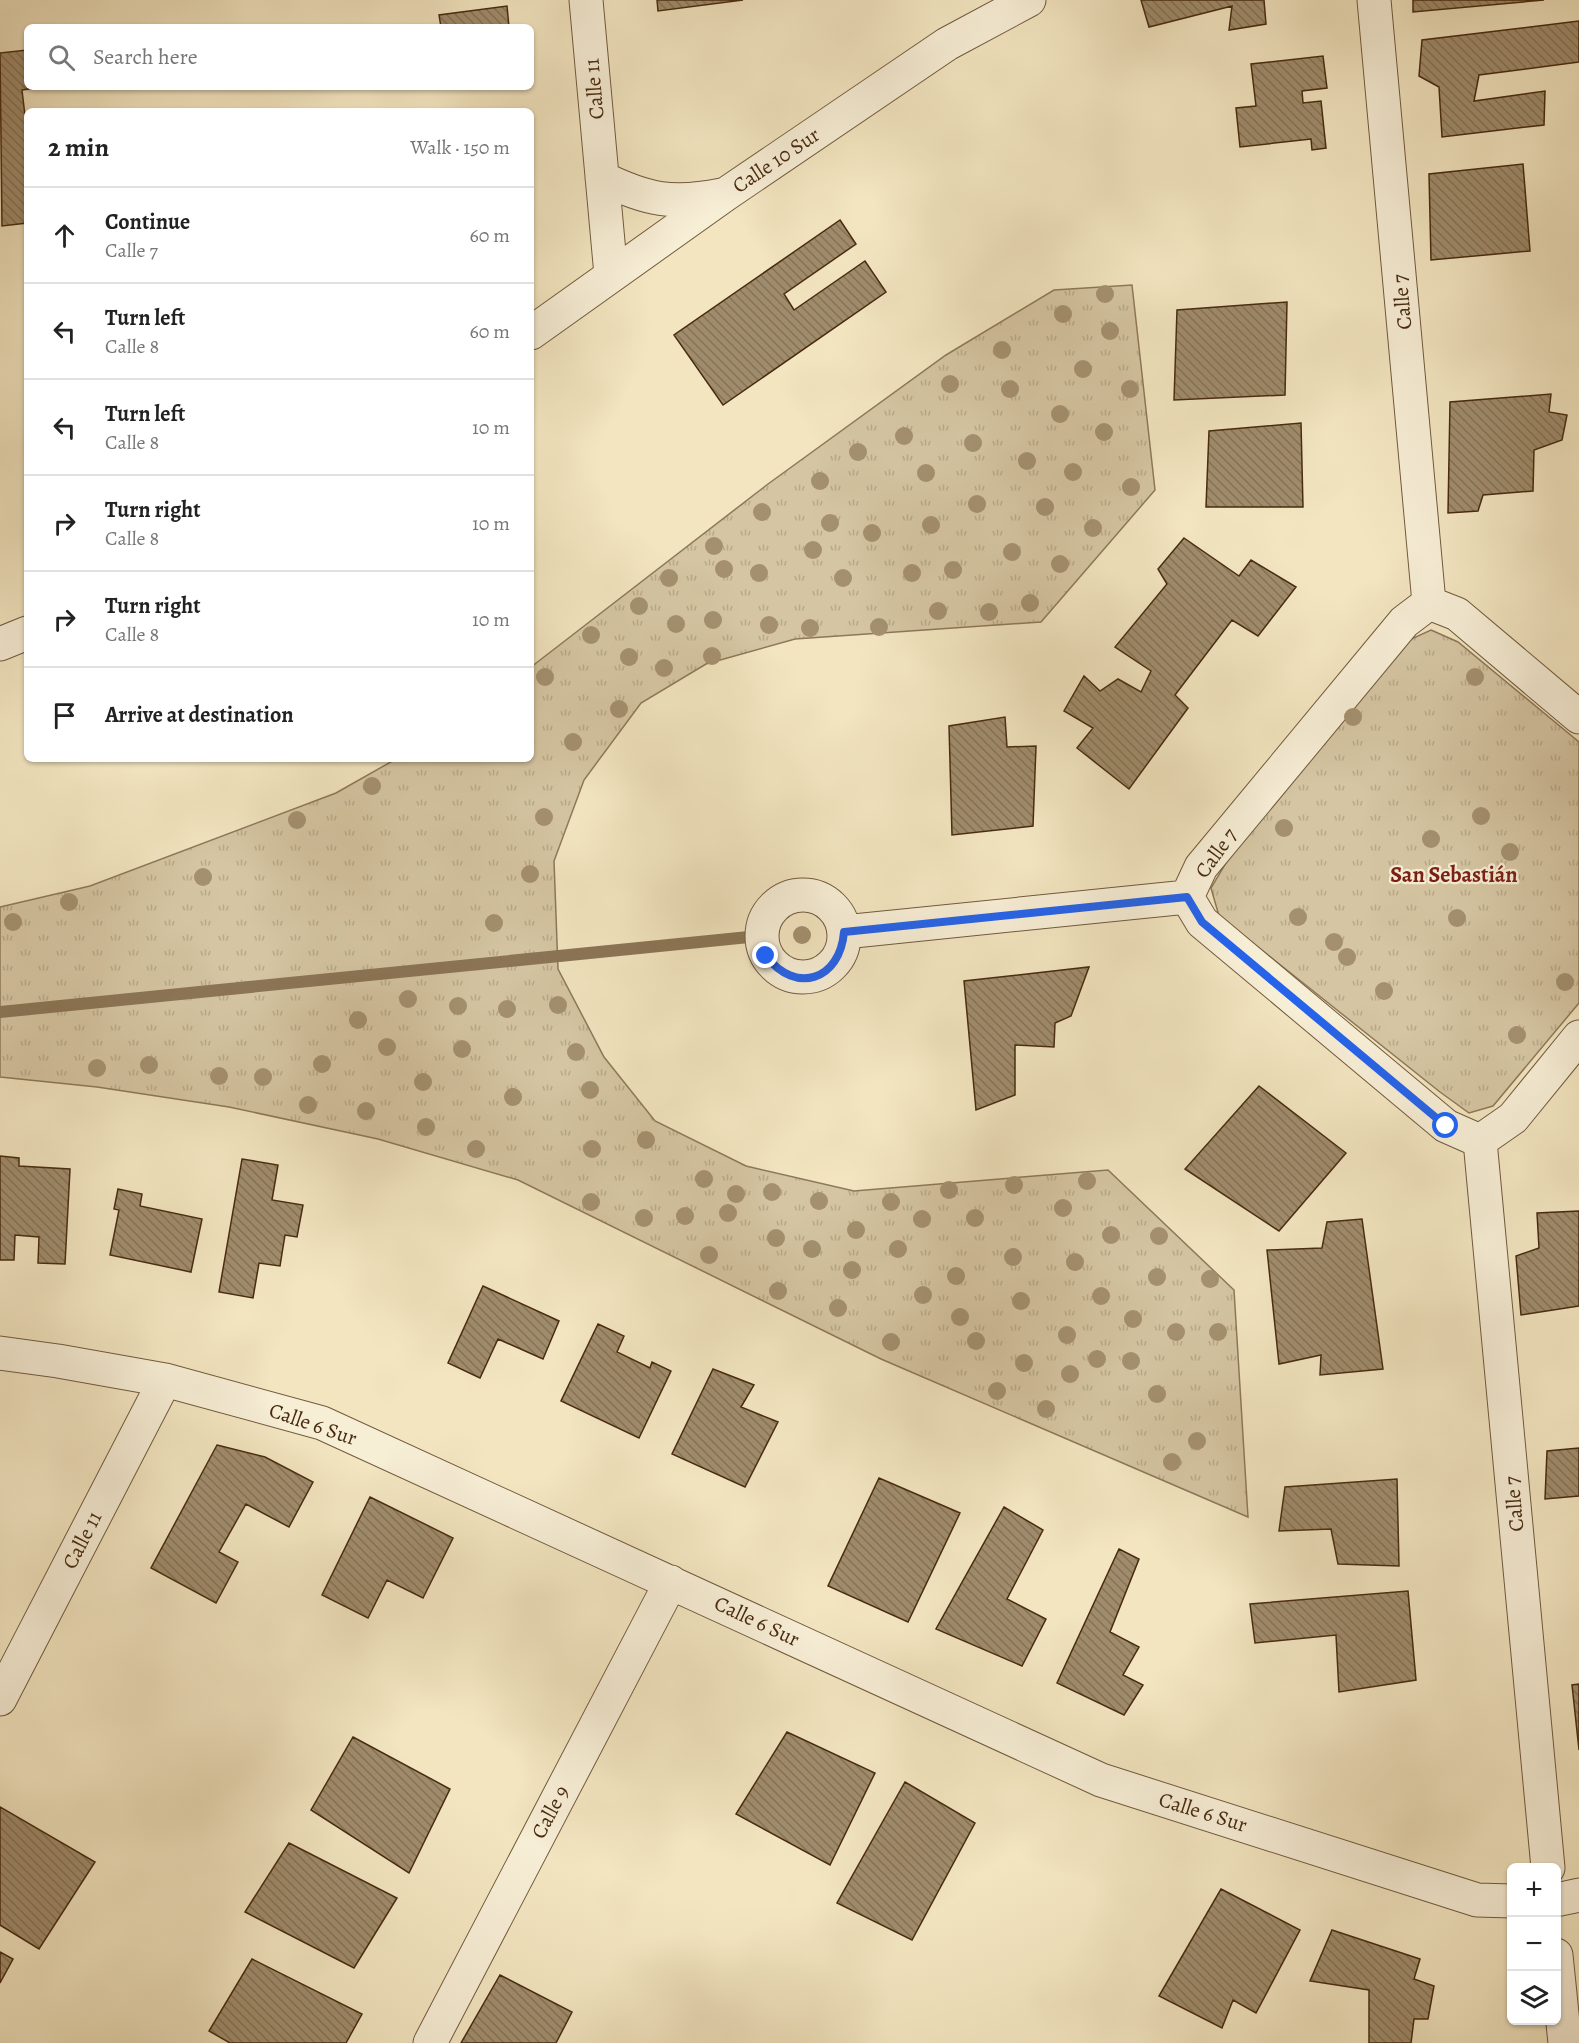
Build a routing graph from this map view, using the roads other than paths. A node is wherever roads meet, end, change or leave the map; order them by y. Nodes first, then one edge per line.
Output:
1 (586, 0) edge
2 (1029, 0) edge
3 (1374, 0) edge
4 (602, 178) junction
5 (726, 194) junction
6 (611, 275) junction
7 (534, 331) edge
8 (1429, 603) junction
9 (24, 634) edge
10 (0, 644) edge
11 (1579, 717) edge
12 (1187, 897) junction
13 (844, 932) dead end
14 (1579, 1037) edge
15 (1480, 1141) junction
16 (0, 1353) edge
17 (165, 1380) junction
18 (671, 1582) junction
19 (0, 1699) edge
20 (1548, 1863) edge
21 (1579, 1895) edge
22 (1561, 1899) edge
23 (1507, 1901) edge
24 (1558, 1971) edge
25 (430, 2043) edge
26 (1565, 2043) edge

1 - 4 street, Calle 11
2 - 5 street, Calle 10 Sur
3 - 8 street, Calle 7
4 - 5 street
4 - 6 street, Calle 11
5 - 6 street, Calle 10 Sur
6 - 7 street, Calle 10 Sur
8 - 11 street
8 - 12 street, Calle 7
9 - 10 street
12 - 13 street
12 - 15 street, Calle 7
14 - 15 street
15 - 20 street, Calle 7
16 - 17 street, Calle 6 Sur
17 - 18 street, Calle 6 Sur
17 - 19 street, Calle 11
18 - 23 street, Calle 6 Sur
18 - 25 street, Calle 9
21 - 22 street
24 - 26 street

